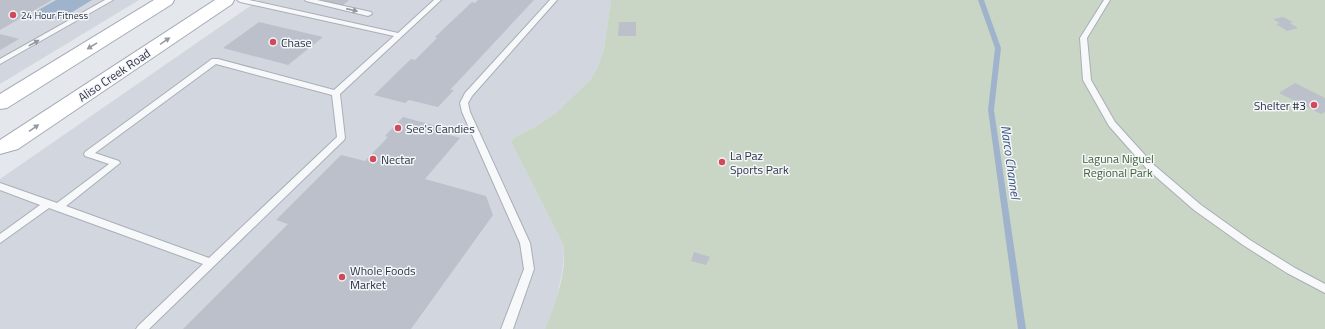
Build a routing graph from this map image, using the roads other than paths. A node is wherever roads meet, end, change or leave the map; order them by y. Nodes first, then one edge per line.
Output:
1 (110, 0) edge
2 (166, 0) edge
3 (226, 0) edge
4 (240, 0) edge
5 (308, 0) edge
6 (438, 0) edge
7 (554, 0) edge
8 (1107, 0) edge
9 (368, 14) dead end
10 (399, 35) junction
11 (0, 62) edge
12 (336, 93) junction
13 (0, 103) edge
14 (0, 147) edge
15 (0, 186) edge
16 (48, 204) junction
17 (58, 207) junction
18 (0, 239) edge
19 (210, 263) junction
20 (1325, 289) edge
21 (142, 329) edge
22 (507, 329) edge

11 -> 1 lane
2 -> 13 main road
14 -> 3 main road, Aliso Creek Road
4 - 10 lane
5 -> 9 lane
6 - 10 lane
7 - 22 lane
8 - 20 lane
10 - 12 lane
12 - 17 lane
12 - 19 lane
15 - 16 lane
16 - 17 lane
16 - 18 lane
17 - 19 lane
19 - 21 lane

